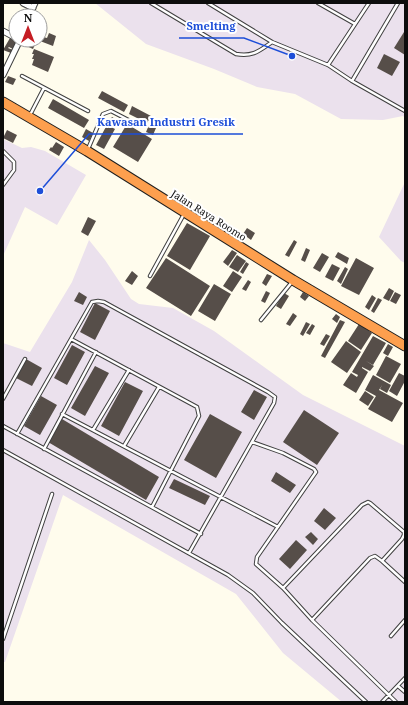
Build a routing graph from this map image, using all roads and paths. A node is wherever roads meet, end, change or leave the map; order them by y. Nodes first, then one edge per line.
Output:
1 (23, 3) edge
2 (152, 3) edge
3 (208, 3) edge
4 (318, 3) edge
5 (370, 3) edge
6 (398, 3) edge
7 (34, 5) edge
8 (355, 24) junction
9 (272, 42) junction
10 (16, 48) edge
11 (328, 65) junction
12 (3, 75) edge
13 (22, 76) dead end
14 (352, 81) junction
15 (44, 88) junction
16 (3, 102) edge
17 (88, 111) dead end
18 (405, 111) edge
19 (29, 117) junction
20 (138, 125) dead end
21 (3, 151) edge
22 (87, 151) junction
23 (3, 186) edge
24 (185, 213) junction
25 (150, 276) dead end
26 (293, 280) junction
27 (261, 320) dead end
28 (72, 339) junction
29 (405, 346) edge
30 (96, 352) junction
31 (25, 359) dead end
32 (129, 370) junction
33 (159, 387) junction
34 (3, 399) edge
35 (62, 414) junction
36 (3, 426) edge
37 (93, 430) junction
38 (17, 434) junction
39 (252, 442) junction
40 (124, 446) junction
41 (44, 449) junction
42 (3, 450) edge
43 (171, 471) junction
44 (52, 494) dead end
45 (221, 497) junction
46 (152, 507) junction
47 (278, 528) junction
48 (201, 534) junction
49 (189, 553) junction
50 (382, 561) junction
51 (405, 582) edge
52 (283, 588) junction
53 (312, 620) junction
54 (405, 620) edge
55 (391, 636) dead end
56 (3, 639) edge
57 (405, 678) edge
58 (398, 686) junction
59 (405, 692) edge
60 (389, 695) junction
61 (366, 702) edge
62 (382, 702) edge
63 (396, 702) edge

1 - 7 street
2 - 9 lane
3 - 9 lane
4 - 8 lane
5 - 8 lane
6 - 14 lane
8 - 11 lane
9 - 11 lane
10 - 12 street
11 - 14 lane
13 - 15 lane
14 - 18 lane
15 - 17 lane
15 - 19 lane
16 - 19 highway, Jalan Raya Roomo
19 - 22 highway, Jalan Raya Roomo
20 - 22 lane
21 - 23 lane
22 - 24 highway, Jalan Raya Roomo
24 - 25 lane
24 - 26 highway, Jalan Raya Roomo
26 - 27 lane
26 - 29 highway, Jalan Raya Roomo
28 - 30 lane
28 - 38 lane
28 - 39 lane
30 - 32 lane
30 - 35 lane
31 - 34 lane
32 - 33 lane
32 - 37 lane
33 - 40 lane
33 - 43 lane
35 - 37 lane
35 - 41 lane
36 - 38 lane
37 - 40 lane
38 - 41 lane
39 - 45 lane
39 - 47 lane
40 - 43 lane
41 - 46 lane
42 - 49 lane
43 - 45 lane
43 - 46 lane
44 - 56 lane
45 - 47 lane
45 - 48 lane
46 - 48 lane
47 - 52 lane
48 - 49 lane
49 - 61 lane
50 - 51 lane
50 - 52 lane
50 - 53 lane
52 - 53 lane
53 - 60 lane
54 - 55 lane
57 - 58 lane
58 - 59 lane
58 - 60 lane
60 - 62 lane
60 - 63 lane

